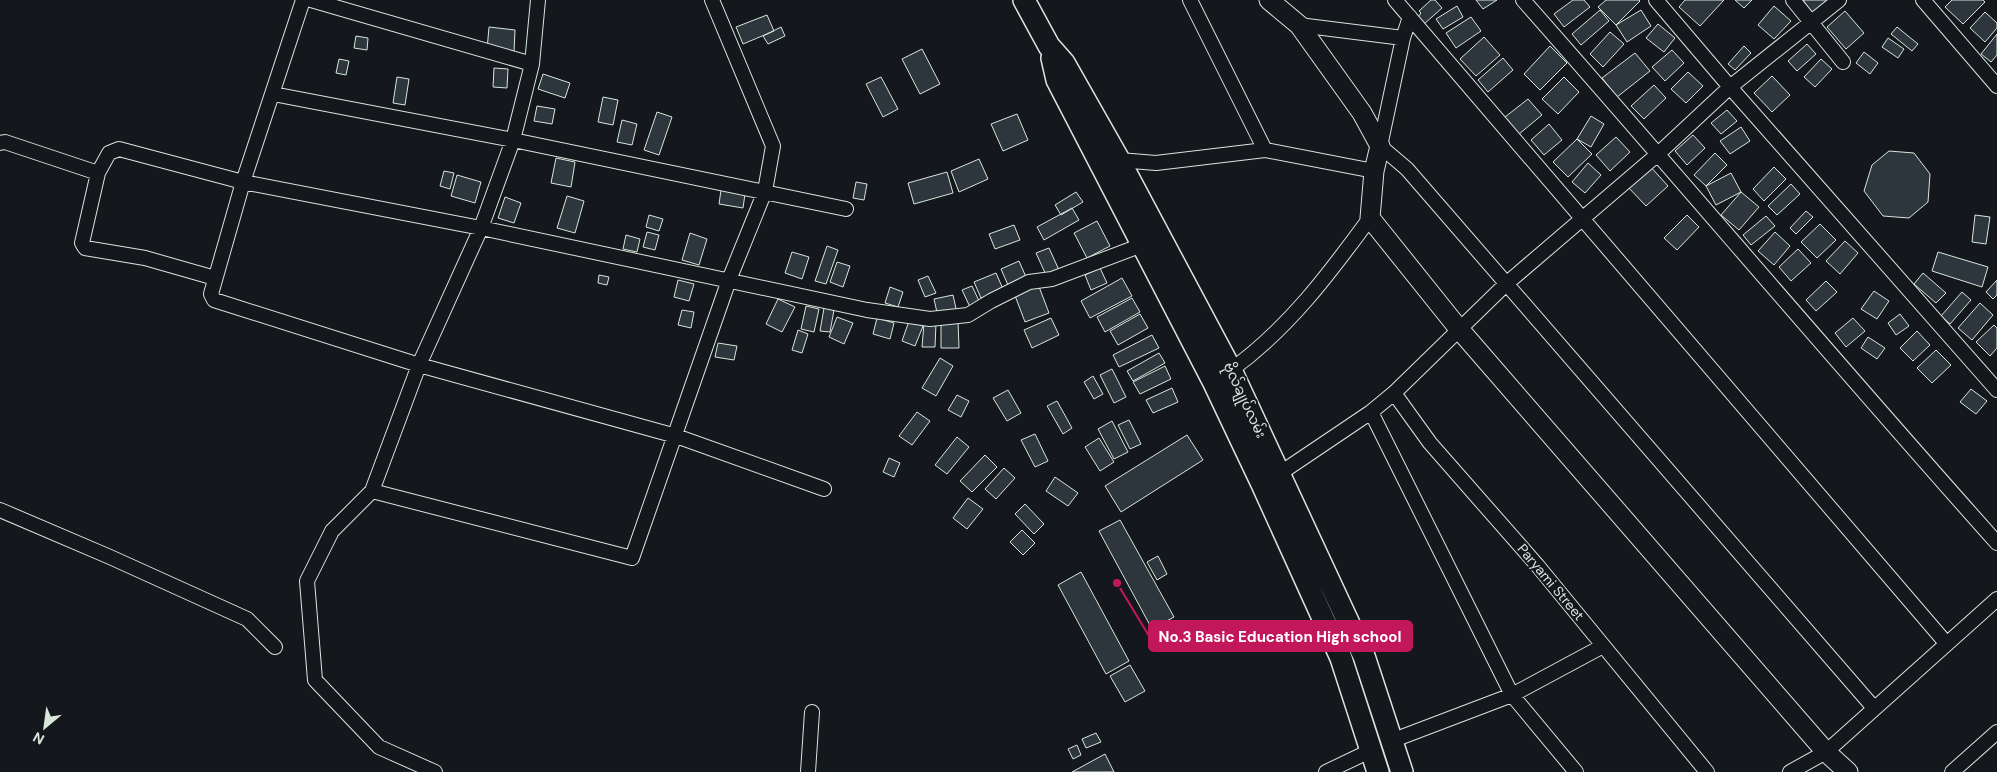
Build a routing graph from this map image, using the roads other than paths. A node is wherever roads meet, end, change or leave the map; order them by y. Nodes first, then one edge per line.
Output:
1 (303, 0) edge
2 (311, 0) edge
3 (538, 0) edge
4 (712, 0) edge
5 (1024, 0) edge
6 (1190, 0) edge
7 (1269, 0) edge
8 (1394, 0) edge
9 (1522, 0) edge
10 (1656, 0) edge
11 (1793, 0) edge
12 (1839, 0) edge
13 (1923, 0) edge
14 (1410, 17) junction
15 (1811, 22) junction
16 (1300, 25) junction
17 (1403, 38) junction
18 (1049, 46) junction
19 (1843, 62) dead end
20 (532, 64) junction
21 (1997, 86) edge
22 (1730, 87) junction
23 (273, 94) junction
24 (513, 140) junction
25 (0, 143) edge
26 (1380, 146) junction
27 (1265, 150) junction
28 (1658, 154) junction
29 (1119, 160) junction
30 (1374, 172) junction
31 (98, 173) junction
32 (243, 182) junction
33 (766, 191) junction
34 (846, 209) dead end
35 (1370, 218) junction
36 (1582, 218) junction
37 (481, 228) junction
38 (1142, 245) junction
39 (216, 278) junction
40 (729, 280) junction
41 (1506, 284) junction
42 (1459, 329) junction
43 (419, 365) junction
44 (1231, 370) junction
45 (1997, 390) edge
46 (1394, 393) junction
47 (1371, 412) junction
48 (676, 436) junction
49 (1279, 474) junction
50 (824, 489) dead end
51 (372, 492) junction
52 (0, 510) edge
53 (1997, 543) edge
54 (1997, 599) edge
55 (1946, 643) junction
56 (1603, 646) junction
57 (274, 647) dead end
58 (1512, 695) junction
59 (1874, 708) junction
60 (812, 712) dead end
61 (1997, 732) edge
62 (1391, 741) junction
63 (1372, 750) junction
64 (1826, 752) junction
65 (435, 772) edge
66 (808, 772) edge
67 (1326, 772) edge
68 (1378, 772) edge
69 (1402, 772) edge
70 (1576, 772) edge
71 (1707, 772) edge
72 (1790, 772) edge
73 (1848, 772) edge
74 (1952, 772) edge

1 - 23 street
2 - 20 street
3 - 20 street
4 - 33 street
5 - 18 main road, ဗိုလ်ချုပ်လမ်း
6 - 27 street
7 - 16 street
8 - 14 street
9 - 28 street
10 - 22 street
11 - 15 street
12 - 15 street
13 - 21 street
14 - 17 street
14 - 36 street
15 - 19 street
15 - 22 street
16 - 17 street
16 - 26 street
17 - 26 street
18 - 29 main road, ဗိုလ်ချုပ်လမ်း
18 - 38 main road, ဗိုလ်ချုပ်လမ်း
20 - 24 street
22 - 28 street
22 - 45 street
23 - 24 street
23 - 32 street
24 - 33 street
24 - 37 street
25 - 31 street
26 - 30 street
26 - 41 street
27 - 29 street
27 - 30 street
28 - 36 street
28 - 53 street
29 - 44 main road, ဗိုလ်ချုပ်လမ်း
30 - 35 street
31 - 32 street
31 - 39 street
32 - 37 street
32 - 39 street
33 - 34 street
33 - 40 street
35 - 42 street
35 - 44 street
36 - 41 street
36 - 55 street
37 - 40 street
37 - 43 street
38 - 40 street
38 - 63 main road, ဗိုလ်ချုပ်လမ်း
39 - 43 street
40 - 48 street
41 - 42 street
41 - 59 street
42 - 46 street
42 - 64 street
43 - 48 street
43 - 51 street
44 - 49 main road, ဗိုလ်ချုပ်လမ်း
46 - 47 street
46 - 56 street, Paryami Street
47 - 49 street
47 - 58 street
48 - 50 street
48 - 51 street
49 - 62 main road, ဗိုလ်ချုပ်လမ်း
51 - 65 street
52 - 57 street
54 - 55 street
55 - 59 street
56 - 58 street
56 - 71 street, Paryami Street
58 - 62 street
58 - 70 street
59 - 64 street
60 - 66 street
61 - 74 street
62 - 69 main road, ဗိုလ်ချုပ်လမ်း
63 - 67 street
63 - 68 main road, ဗိုလ်ချုပ်လမ်း
64 - 72 street
64 - 73 street

